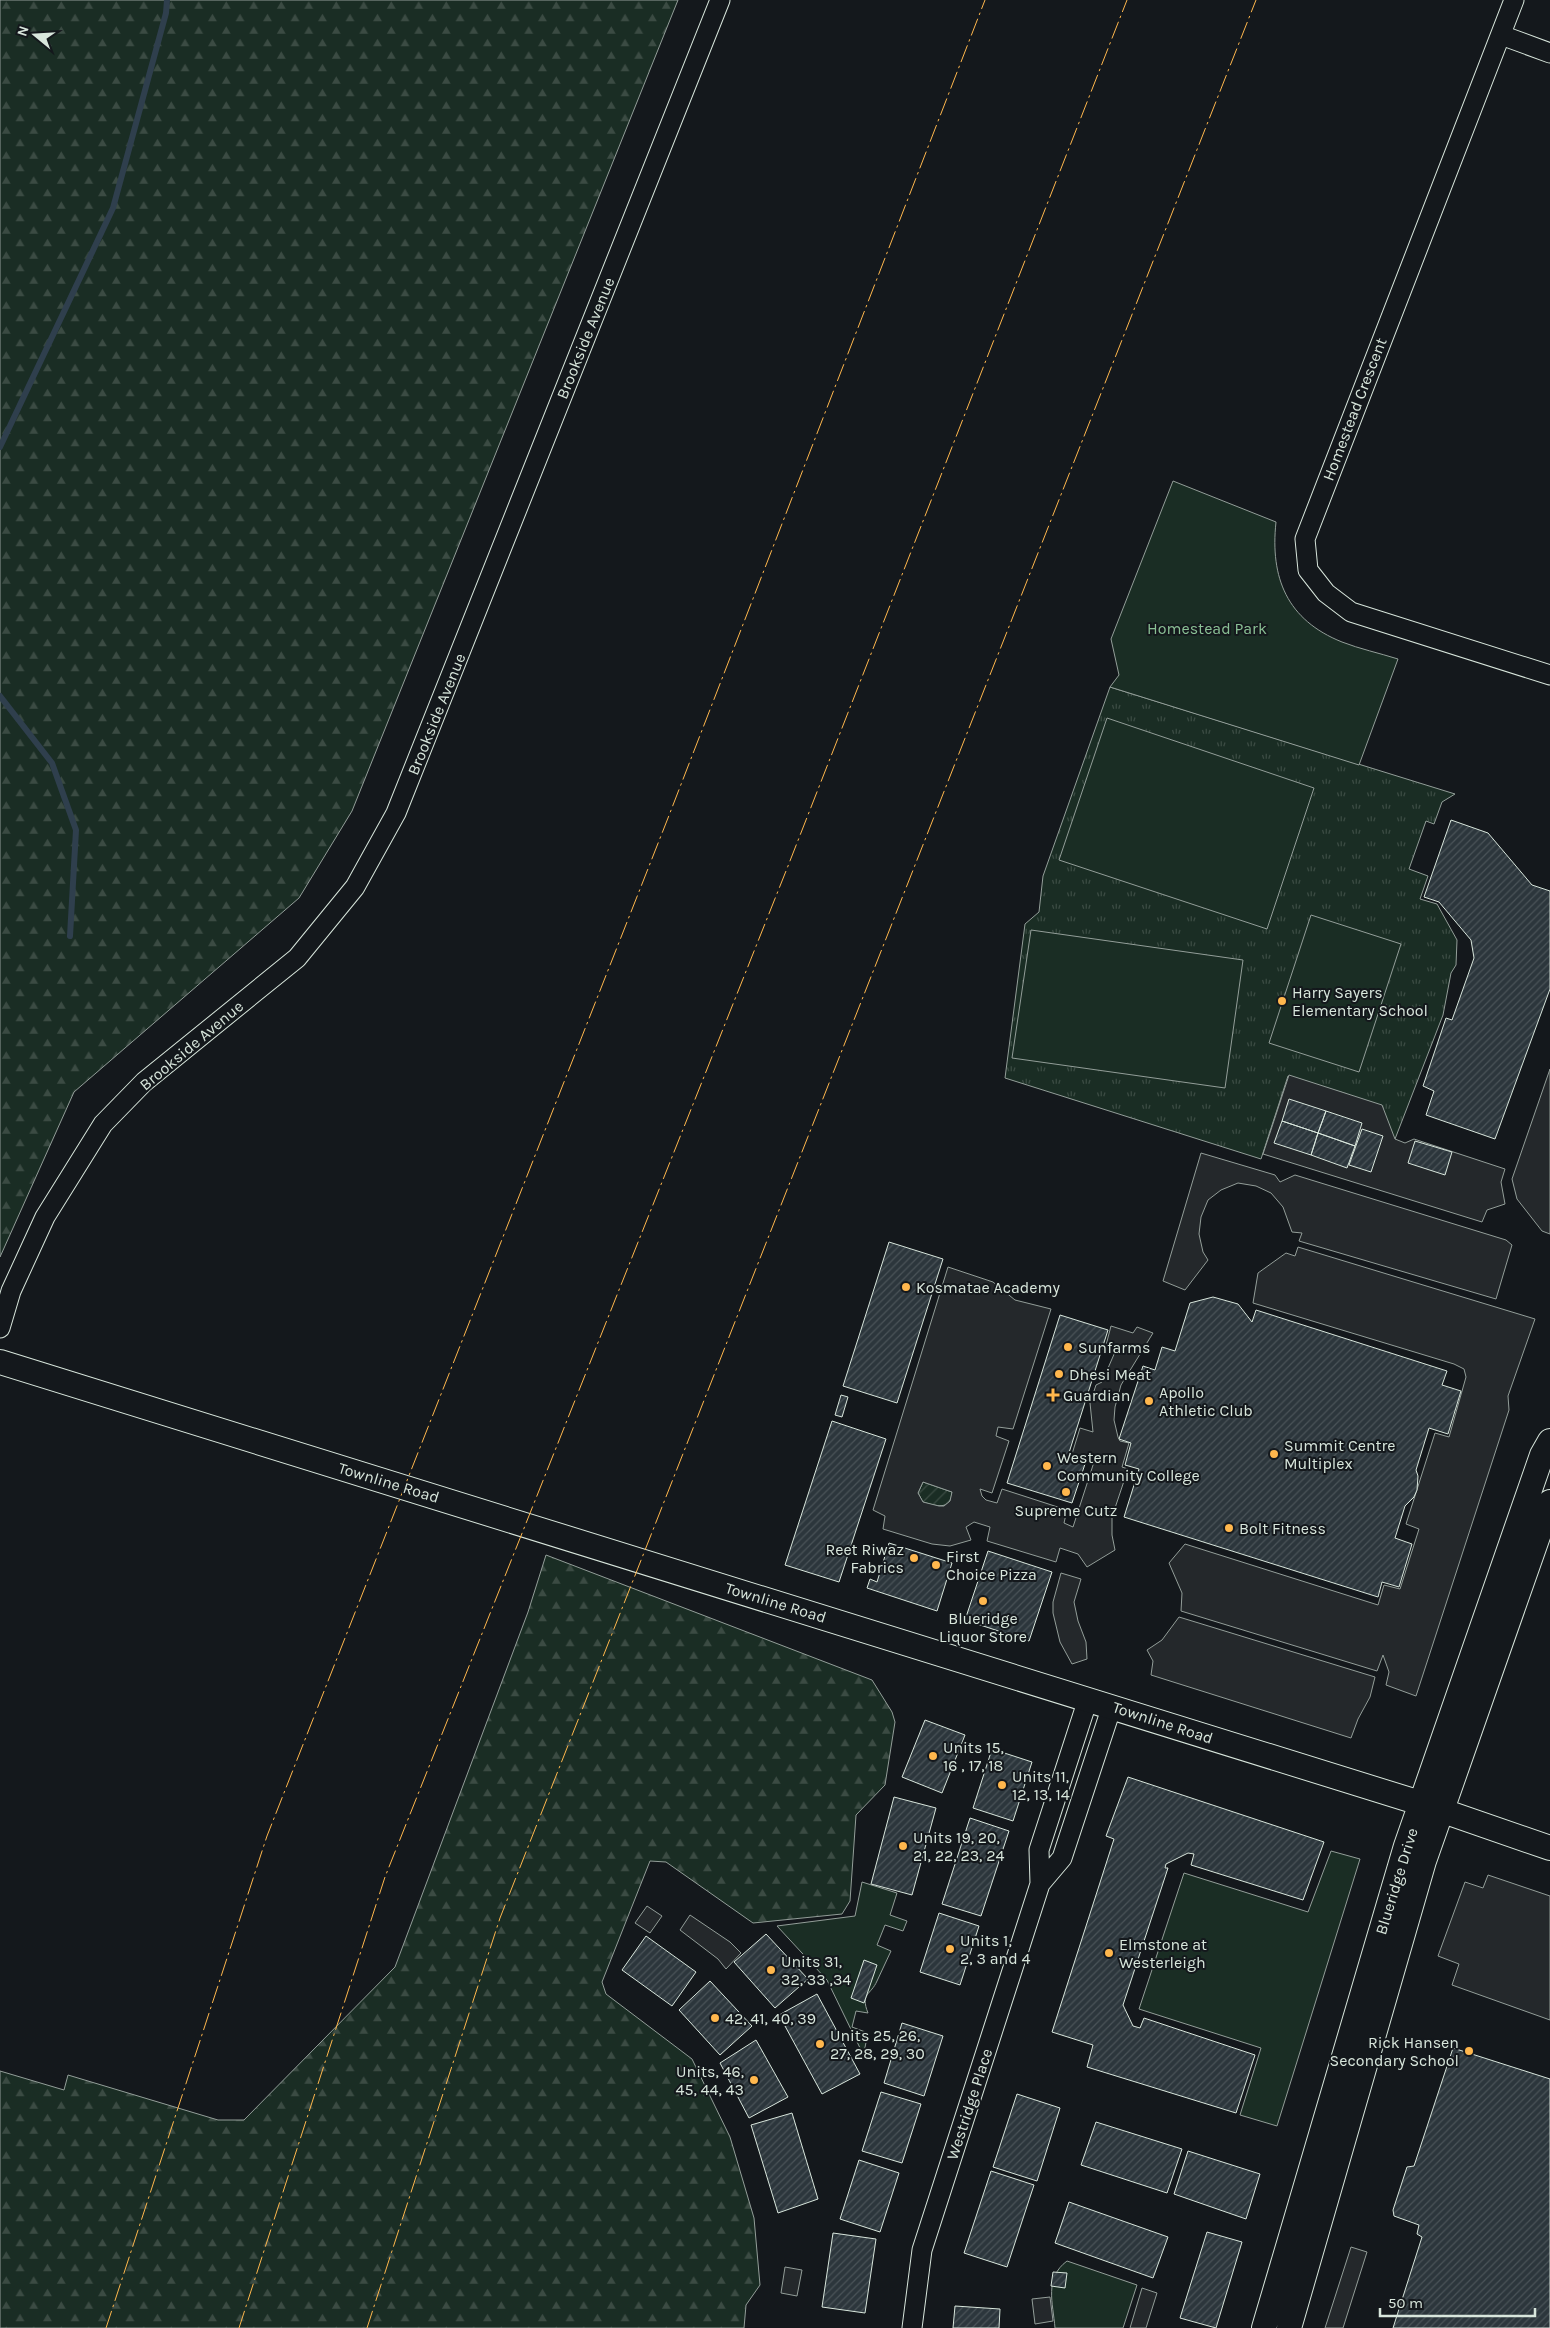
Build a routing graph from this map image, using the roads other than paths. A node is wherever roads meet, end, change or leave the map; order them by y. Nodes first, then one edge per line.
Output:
1 (720, 0) edge
2 (1514, 0) edge
3 (1502, 35) junction
4 (1550, 53) edge
5 (1550, 676) edge
6 (0, 1328) edge
7 (0, 1362) edge
8 (1550, 1441) edge
9 (1550, 1502) edge
10 (1088, 1699) junction
11 (1112, 1706) junction
12 (1430, 1806) junction
13 (1550, 1848) edge
14 (1040, 1884) junction
15 (912, 2328) edge
16 (1264, 2328) edge
17 (1289, 2328) edge

1 - 6 street, Brookside Avenue
2 - 3 street, Homestead Crescent
3 - 4 street
3 - 5 street, Homestead Crescent
7 - 10 street, Townline Road
8 - 12 street, Blueridge Drive
9 - 12 street, Blueridge Drive
10 - 11 street, Townline Road
10 - 14 street, Westridge Place
11 - 12 street, Townline Road
11 - 14 street, Westridge Place
12 - 13 street, Townline Road
12 - 16 street, Blueridge Drive
12 - 17 street, Blueridge Drive
14 - 15 street, Westridge Place

